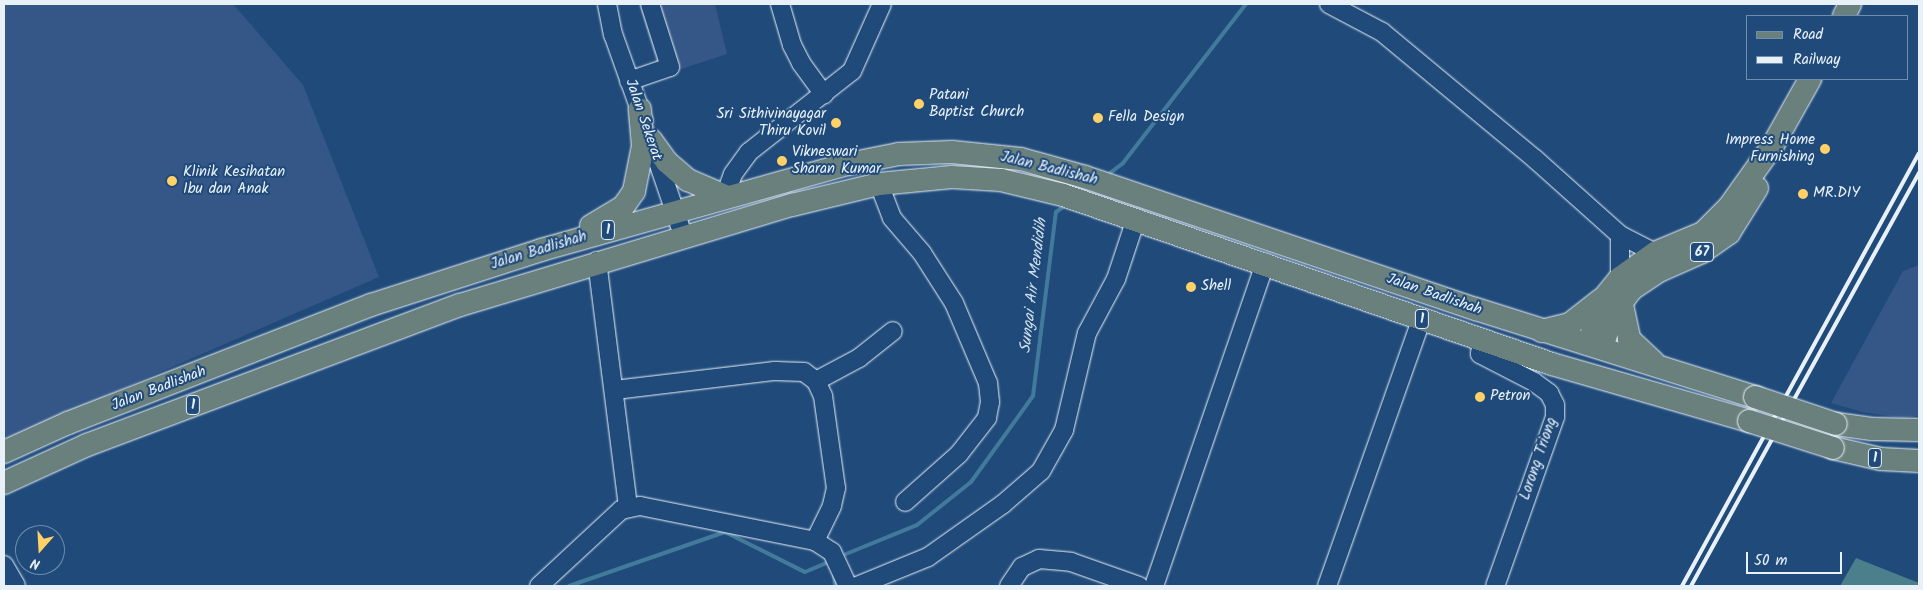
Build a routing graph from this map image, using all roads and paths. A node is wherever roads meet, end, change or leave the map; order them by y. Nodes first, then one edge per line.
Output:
1 (606, 4) edge
2 (650, 4) edge
3 (780, 4) edge
4 (882, 4) edge
5 (1329, 4) edge
6 (1809, 80) edge
7 (630, 81) junction
8 (824, 95) junction
9 (640, 109) junction
10 (651, 140) junction
11 (1773, 145) junction
12 (879, 184) junction
13 (725, 196) junction
14 (674, 210) junction
15 (1136, 219) junction
16 (683, 235) junction
17 (1620, 235) junction
18 (541, 250) junction
19 (1655, 253) junction
20 (597, 261) junction
21 (1265, 263) junction
22 (1620, 278) junction
23 (1613, 299) junction
24 (1422, 318) junction
25 (1450, 328) junction
26 (1542, 331) junction
27 (893, 332) dead end
28 (1482, 340) junction
29 (1594, 348) junction
30 (1661, 368) junction
31 (816, 380) junction
32 (615, 390) junction
33 (1745, 420) junction
34 (1919, 430) edge
35 (4, 452) edge
36 (1919, 461) edge
37 (4, 483) edge
38 (905, 502) dead end
39 (628, 506) junction
40 (815, 541) junction
41 (4, 566) edge
42 (16, 586) edge
43 (539, 586) edge
44 (848, 586) edge
45 (856, 586) edge
46 (1010, 586) edge
47 (1139, 586) edge
48 (1154, 586) edge
49 (1327, 586) edge
50 (1495, 586) edge

1 - 7 street, Jalan Sekerat
2 - 7 street
3 - 8 street
4 - 8 street
5 - 17 street
6 - 11 main road, 67
7 - 9 street, Jalan Sekerat
8 - 13 street
9 - 10 street, Jalan Sekerat
9 - 18 main road
10 - 13 main road
10 - 14 street, Jalan Sekerat
11 - 19 main road, 67
11 - 23 main road, 67
12 - 15 main road, Jalan Badlishah / 1
12 - 16 main road, Jalan Badlishah / 1
12 - 38 street
13 - 14 main road, Jalan Badlishah / 1
13 - 26 main road, Jalan Badlishah / 1
14 - 16 street, Jalan Sekerat
14 - 18 main road, Jalan Badlishah / 1
15 - 21 main road, Jalan Badlishah / 1
15 - 45 street
16 - 20 main road, Jalan Badlishah / 1
17 - 19 street
17 - 22 street
18 - 35 main road, Jalan Badlishah / 1
19 - 22 main road, 67
20 - 32 street
20 - 37 main road, Jalan Badlishah / 1
21 - 24 main road, Jalan Badlishah / 1
21 - 48 street
22 - 23 main road, 67
23 - 26 main road
23 - 29 main road, 67
23 - 30 main road
24 - 25 main road, Jalan Badlishah / 1
24 - 49 street
25 - 28 main road, Jalan Badlishah / 1
25 - 29 main road
26 - 29 main road, Jalan Badlishah / 1
27 - 31 street
28 - 33 main road, Jalan Badlishah / 1
28 - 50 street, Lorong Triong
29 - 30 main road, Jalan Badlishah / 1
29 - 33 main road
30 - 34 main road, Jalan Badlishah / 1, bridge
31 - 32 street
31 - 40 street
32 - 39 street
33 - 36 main road, Jalan Badlishah / 1, bridge
39 - 40 street
39 - 43 street
40 - 44 street
41 - 42 street
46 - 47 street

